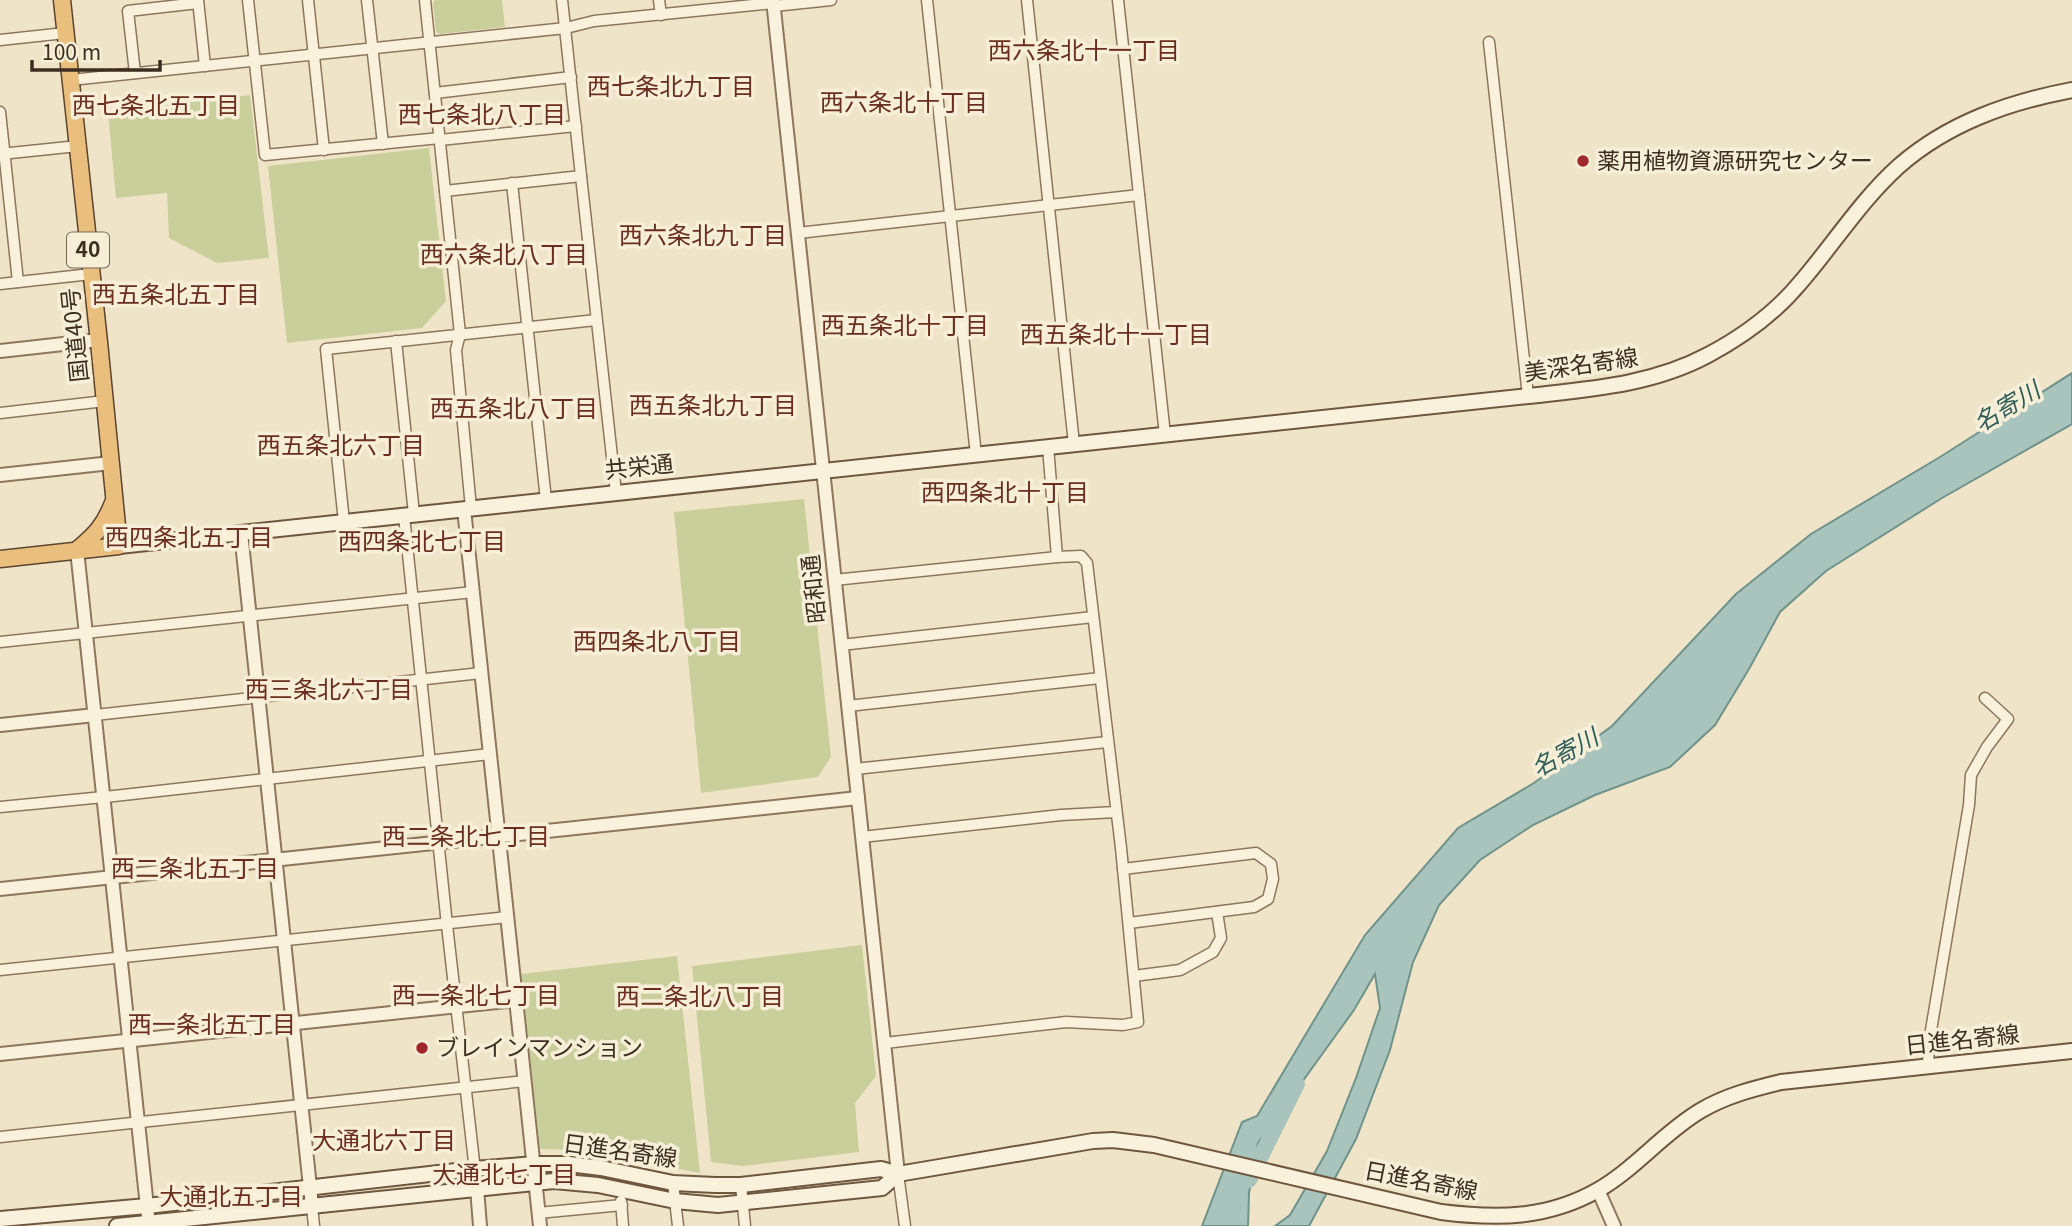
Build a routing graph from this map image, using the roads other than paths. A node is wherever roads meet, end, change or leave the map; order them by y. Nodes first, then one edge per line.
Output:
1 (62, 0) edge
2 (248, 0) edge
3 (308, 0) edge
4 (367, 0) edge
5 (425, 0) edge
6 (562, 0) edge
7 (659, 0) edge
8 (831, 0) edge
9 (927, 0) edge
10 (1027, 0) edge
11 (1118, 0) edge
12 (198, 1) edge
13 (773, 3) edge
14 (661, 15) junction
15 (566, 28) junction
16 (65, 33) junction
17 (0, 40) edge
18 (429, 42) junction
19 (1489, 42) dead end
20 (372, 49) junction
21 (313, 55) junction
22 (255, 61) junction
23 (205, 66) junction
24 (135, 73) junction
25 (571, 77) junction
26 (71, 80) junction
27 (2072, 90) edge
28 (435, 93) junction
29 (0, 112) edge
30 (576, 127) junction
31 (440, 139) junction
32 (383, 144) junction
33 (78, 146) junction
34 (324, 150) junction
35 (2, 154) edge
36 (581, 176) junction
37 (512, 183) junction
38 (445, 191) junction
39 (1139, 195) junction
40 (1049, 204) junction
41 (949, 215) junction
42 (798, 233) junction
43 (91, 274) junction
44 (18, 282) junction
45 (0, 284) edge
46 (596, 320) junction
47 (528, 328) junction
48 (460, 334) junction
49 (99, 340) junction
50 (396, 341) junction
51 (0, 351) edge
52 (1528, 396) junction
53 (105, 401) junction
54 (0, 413) edge
55 (1165, 435) junction
56 (1074, 444) junction
57 (1048, 447) junction
58 (976, 455) junction
59 (111, 463) junction
60 (824, 471) junction
61 (0, 475) edge
62 (616, 493) junction
63 (114, 500) junction
64 (546, 500) junction
65 (467, 509) junction
66 (409, 515) junction
67 (344, 522) junction
68 (241, 533) junction
69 (119, 546) junction
70 (77, 550) junction
71 (1058, 557) junction
72 (0, 559) edge
73 (834, 580) junction
74 (473, 592) junction
75 (413, 599) junction
76 (249, 615) junction
77 (1093, 617) junction
78 (86, 633) junction
79 (0, 642) edge
80 (841, 645) junction
81 (481, 673) junction
82 (1100, 678) junction
83 (421, 679) junction
84 (258, 698) junction
85 (1985, 698) dead end
86 (848, 706) junction
87 (95, 715) junction
88 (0, 725) edge
89 (1107, 742) junction
90 (490, 754) junction
91 (429, 760) junction
92 (855, 769) junction
93 (266, 780) junction
94 (103, 797) junction
95 (858, 798) junction
96 (0, 807) edge
97 (1116, 812) junction
98 (499, 836) junction
99 (862, 837) junction
100 (438, 843) junction
101 (276, 860) junction
102 (1123, 869) junction
103 (112, 877) junction
104 (0, 889) edge
105 (1217, 912) junction
106 (508, 918) junction
107 (1129, 923) junction
108 (447, 925) junction
109 (284, 942) junction
110 (121, 958) junction
111 (0, 970) edge
112 (1135, 976) junction
113 (516, 1000) junction
114 (456, 1006) junction
115 (293, 1023) junction
116 (130, 1040) junction
117 (885, 1043) junction
118 (2072, 1051) edge
119 (0, 1054) edge
120 (1927, 1067) junction
121 (525, 1081) junction
122 (465, 1087) junction
123 (302, 1104) junction
124 (138, 1122) junction
125 (0, 1137) edge
126 (534, 1164) junction
127 (474, 1169) junction
128 (898, 1174) junction
129 (535, 1182) junction
130 (673, 1183) junction
131 (741, 1185) junction
132 (311, 1186) junction
133 (477, 1188) junction
134 (620, 1190) junction
135 (1598, 1190) junction
136 (676, 1201) junction
137 (742, 1202) junction
138 (622, 1205) junction
139 (147, 1206) junction
140 (312, 1206) junction
141 (0, 1219) edge
142 (539, 1219) edge
143 (1465, 1221) edge
144 (149, 1224) edge
145 (117, 1226) edge
146 (314, 1226) edge
147 (480, 1226) edge
148 (623, 1226) edge
149 (678, 1226) edge
150 (745, 1226) edge
151 (905, 1226) edge
152 (1614, 1226) edge

1 - 16 highway, 国道40号 / 40
2 - 22 street
3 - 21 street
4 - 20 street
5 - 18 street
6 - 15 street
7 - 14 street
8 - 13 street
9 - 41 street
10 - 40 street
11 - 39 street
12 - 23 street
12 - 24 street
13 - 14 street
13 - 42 street, 昭和通
14 - 15 street
15 - 18 street
15 - 25 street
16 - 17 street
16 - 26 highway, 国道40号 / 40
18 - 20 street
18 - 28 street
19 - 52 street
20 - 21 street
20 - 32 street
21 - 22 street
21 - 34 street
22 - 23 street
22 - 34 street
23 - 24 street
24 - 26 street
25 - 28 street
25 - 30 street
26 - 33 highway, 国道40号 / 40
27 - 52 main road, 美深名寄線
28 - 31 street
29 - 35 street
30 - 31 street
30 - 36 street
31 - 32 street
31 - 38 street
32 - 34 street
33 - 35 street
33 - 43 highway, 国道40号 / 40
35 - 44 street
36 - 37 street
36 - 46 street
37 - 38 street
37 - 47 street
38 - 48 street
39 - 40 street
39 - 55 street
40 - 41 street
40 - 56 street
41 - 42 street
41 - 58 street
42 - 60 street, 昭和通
43 - 44 street
43 - 49 highway, 国道40号 / 40
44 - 45 street
46 - 47 street
46 - 62 street
47 - 48 street
47 - 64 street
48 - 50 street
48 - 65 street
49 - 51 street
49 - 53 highway, 国道40号 / 40
50 - 66 street
50 - 67 street
52 - 55 main road, 美深名寄線
53 - 54 street
53 - 59 highway, 国道40号 / 40
55 - 56 main road, 共栄通
56 - 57 main road, 共栄通
57 - 58 main road, 共栄通
57 - 71 street
58 - 60 main road, 共栄通
59 - 61 street
59 - 63 highway, 国道40号 / 40
60 - 62 main road, 共栄通
60 - 73 street, 昭和通
62 - 64 main road, 共栄通
63 - 69 highway, 国道40号 / 40
63 - 70 highway
64 - 65 main road, 共栄通
65 - 66 main road, 共栄通
65 - 74 street
66 - 67 main road, 共栄通
66 - 75 street
67 - 68 main road, 共栄通
68 - 69 main road, 共栄通
68 - 76 street
69 - 70 highway
70 - 72 highway
70 - 78 street
71 - 73 street
71 - 77 street
73 - 80 street, 昭和通
74 - 75 street
74 - 81 street
75 - 76 street
75 - 83 street
76 - 78 street
76 - 84 street
77 - 80 street
77 - 82 street
78 - 79 street
78 - 87 street
80 - 86 street, 昭和通
81 - 83 street
81 - 90 street
82 - 86 street
82 - 89 street
83 - 84 street
83 - 91 street
84 - 87 street
84 - 93 street
85 - 120 street
86 - 92 street, 昭和通
87 - 88 street
87 - 94 street
89 - 92 street
89 - 97 street
90 - 91 street
90 - 98 street
91 - 93 street
91 - 100 street
92 - 95 street, 昭和通
93 - 94 street
93 - 101 street
94 - 96 street
94 - 103 street
95 - 98 street
95 - 99 street, 昭和通
97 - 99 street
97 - 102 street
98 - 100 street
98 - 106 street
99 - 117 street, 昭和通
100 - 101 street
100 - 108 street
101 - 103 street
101 - 109 street
102 - 105 street
102 - 107 street
103 - 104 street
103 - 110 street
105 - 107 street
105 - 112 street
106 - 108 street
106 - 113 street
107 - 112 street
108 - 109 street
108 - 114 street
109 - 110 street
109 - 115 street
110 - 111 street
110 - 116 street
112 - 117 street
113 - 114 street
113 - 121 street
114 - 115 street
114 - 122 street
115 - 116 street
115 - 123 street
116 - 119 street
116 - 124 street
117 - 128 street, 昭和通
118 - 120 main road, 日進名寄線
120 - 135 main road, 日進名寄線
121 - 122 street
121 - 126 street
122 - 123 street
122 - 127 street
123 - 124 street
123 - 132 street
124 - 125 street
124 - 139 street
126 - 127 main road, 日進名寄線
126 - 129 street
126 - 130 main road, 日進名寄線
127 - 132 main road, 日進名寄線
127 - 133 street
128 - 131 main road, 日進名寄線
128 - 137 main road, 日進名寄線
128 - 143 main road, 日進名寄線
128 - 151 street
129 - 133 main road, 日進名寄線
129 - 134 main road, 日進名寄線
129 - 142 street
130 - 131 main road, 日進名寄線
130 - 136 street
131 - 137 street
132 - 139 main road, 日進名寄線
132 - 140 street
133 - 140 main road, 日進名寄線
133 - 147 street
134 - 136 main road, 日進名寄線
134 - 138 street
135 - 143 main road, 日進名寄線
135 - 152 street
136 - 137 main road, 日進名寄線
136 - 149 street
137 - 150 street
138 - 142 street
138 - 148 street
139 - 141 main road, 日進名寄線
139 - 144 street
140 - 144 main road, 日進名寄線
140 - 146 street
144 - 145 main road, 日進名寄線

